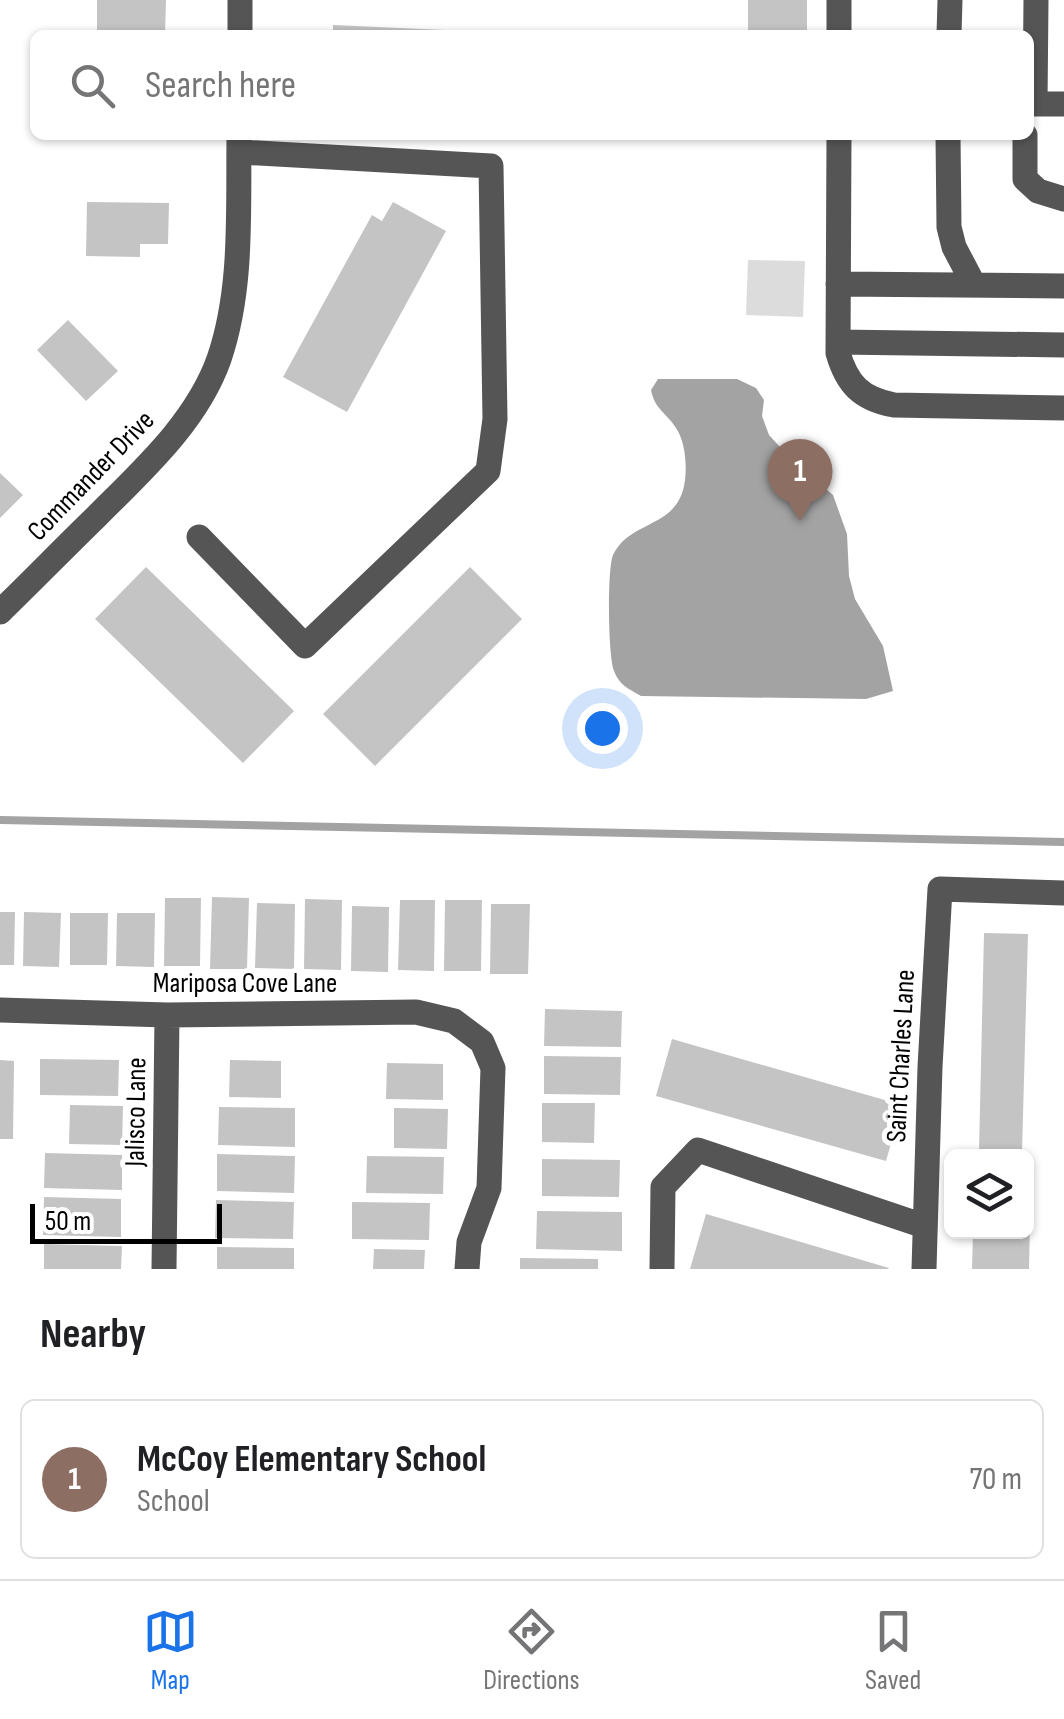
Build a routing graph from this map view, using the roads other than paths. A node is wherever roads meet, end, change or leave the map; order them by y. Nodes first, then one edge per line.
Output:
1 (240, 0) edge
2 (839, 0) edge
3 (950, 0) edge
4 (1036, 0) edge
5 (240, 30) edge
6 (839, 30) edge
7 (949, 30) edge
8 (1034, 56) edge
9 (1064, 104) edge
10 (1034, 112) edge
11 (839, 140) edge
12 (948, 140) edge
13 (1024, 140) edge
14 (239, 144) edge
15 (1064, 200) edge
16 (838, 284) junction
17 (974, 285) junction
18 (1064, 286) edge
19 (838, 342) junction
20 (1064, 345) edge
21 (1064, 408) edge
22 (200, 537) dead end
23 (0, 612) edge
24 (1064, 893) edge
25 (0, 1010) edge
26 (167, 1015) junction
27 (924, 1226) junction
28 (164, 1269) edge
29 (466, 1269) edge
30 (662, 1269) edge
31 (924, 1269) edge

1 - 5 street
2 - 6 street
3 - 7 street
4 - 8 street
9 - 10 street
11 - 16 street
12 - 17 street
13 - 15 street
14 - 22 street
14 - 23 street, Commander Drive
16 - 17 street
16 - 19 street
17 - 18 street
19 - 20 street
19 - 21 street
24 - 27 street, Saint Charles Lane
25 - 26 street, Mariposa Cove Lane
26 - 28 street, Jalisco Lane
26 - 29 street, Mariposa Cove Lane
27 - 30 street
27 - 31 street, Saint Charles Lane

